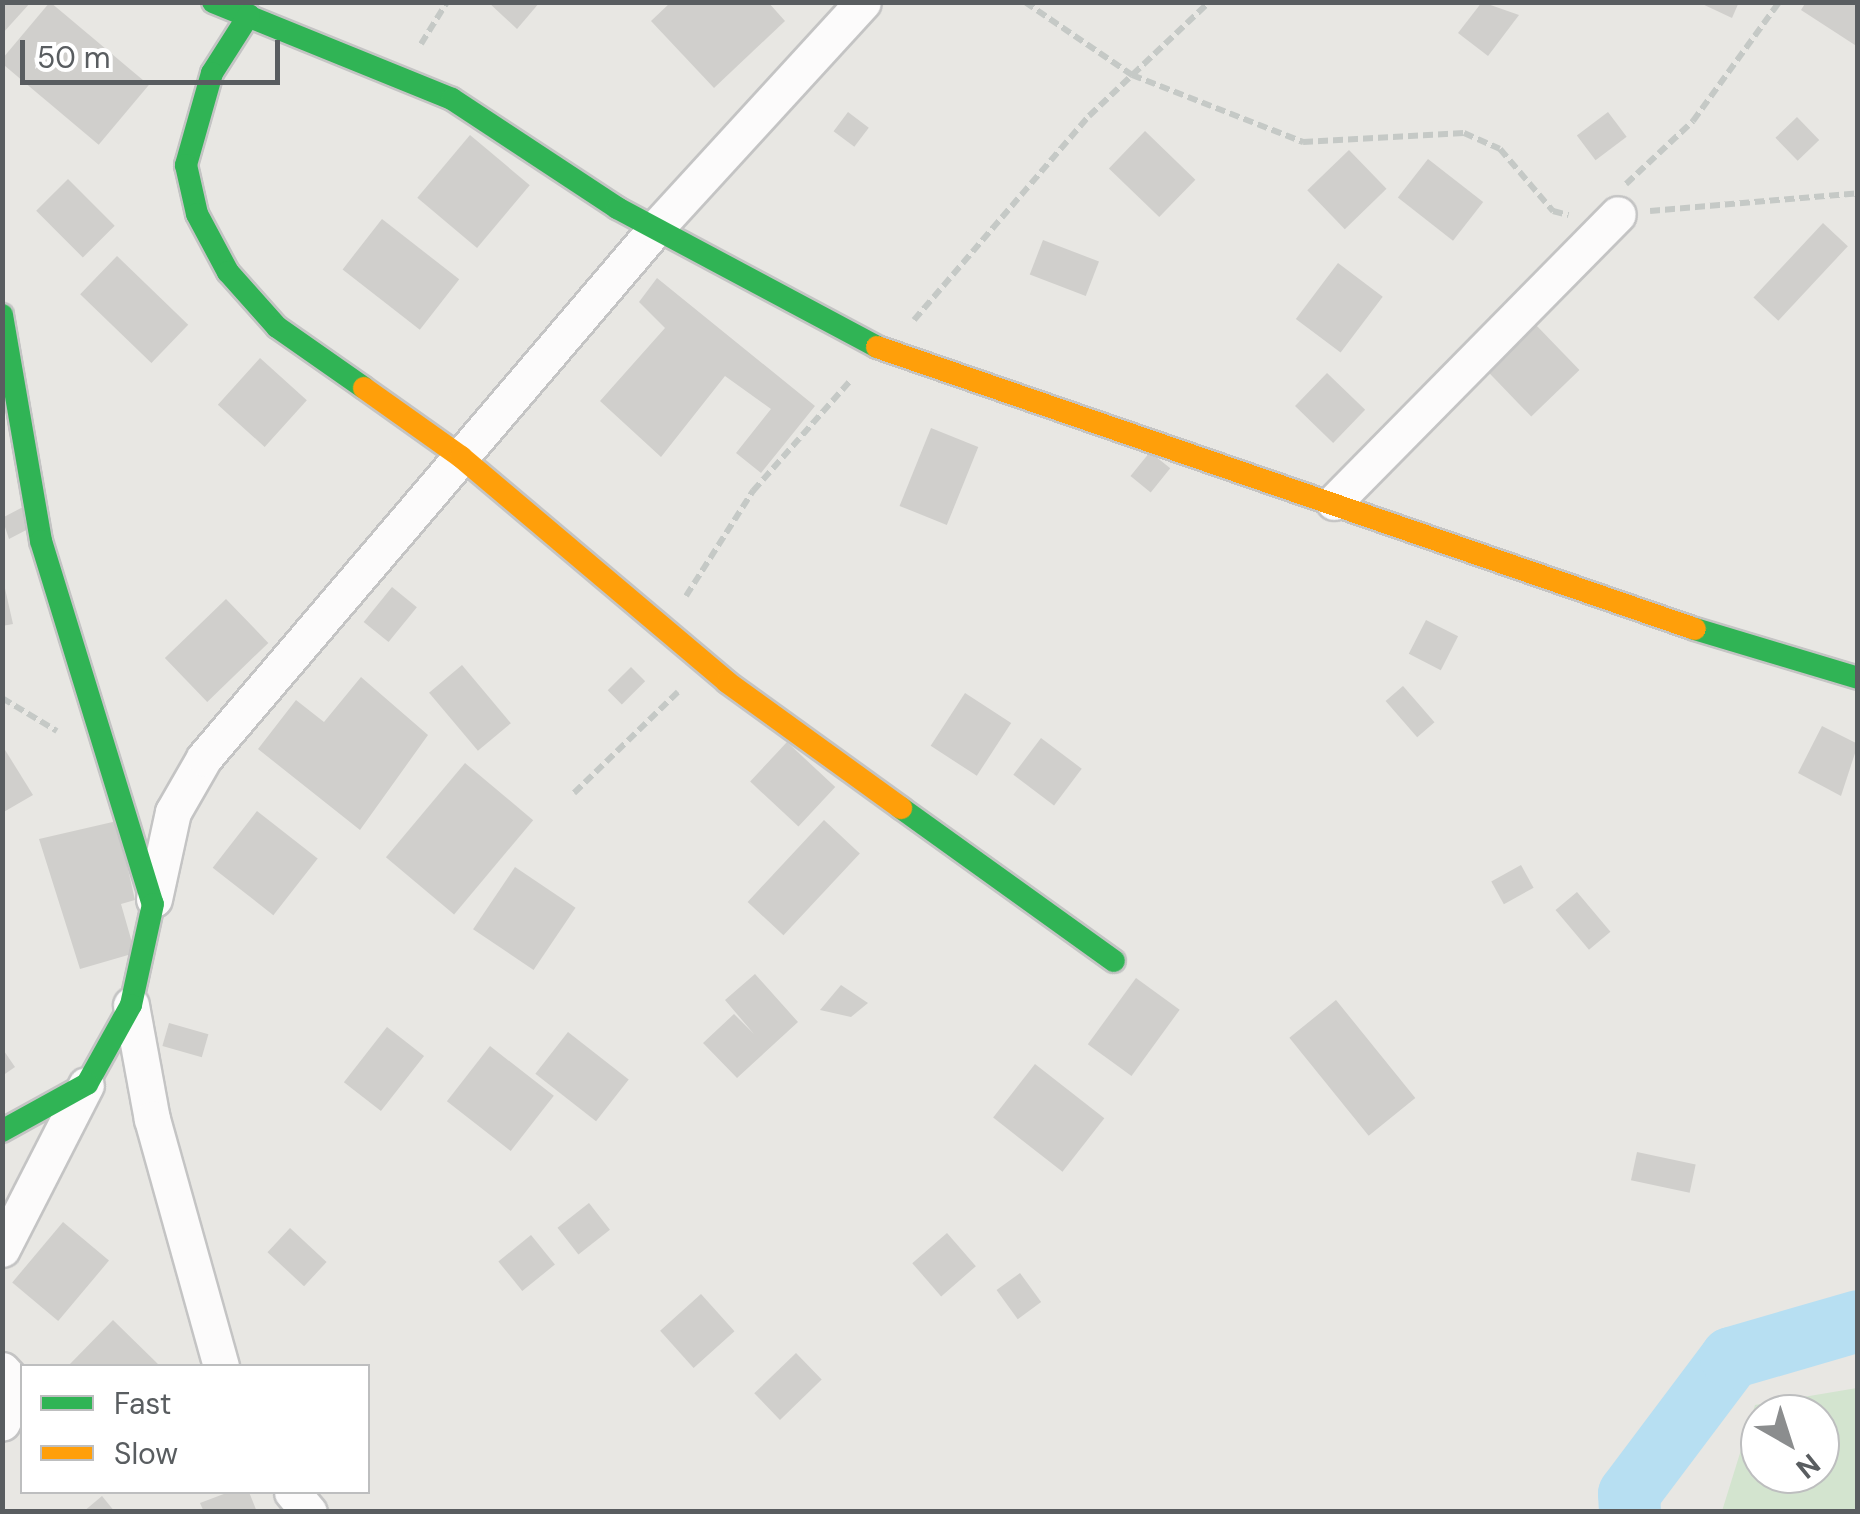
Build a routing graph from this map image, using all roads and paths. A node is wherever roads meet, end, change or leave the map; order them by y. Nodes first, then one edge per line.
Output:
1 (213, 2) edge
2 (863, 2) edge
3 (1025, 2) edge
4 (1779, 2) edge
5 (249, 15) junction
6 (1858, 193) edge
7 (1614, 205) junction
8 (1572, 206) dead end
9 (1553, 211) junction
10 (656, 228) junction
11 (2, 316) edge
12 (461, 457) junction
13 (1334, 502) junction
14 (1858, 678) edge
15 (153, 904) junction
16 (1114, 961) dead end
17 (131, 1005) junction
18 (87, 1084) junction
19 (2, 1131) edge
20 (2, 1249) edge
21 (220, 1364) edge
22 (2, 1370) edge
23 (2, 1422) edge

1 - 5 street
2 - 10 street
3 - 9 path
4 - 7 path
5 - 10 street
5 - 12 street
6 - 7 path
7 - 9 path
7 - 13 street
8 - 9 path
10 - 12 street
10 - 13 street
11 - 15 street
12 - 15 street
12 - 16 street
13 - 14 street
15 - 17 street
17 - 18 street
17 - 21 street
18 - 19 street
18 - 20 street
22 - 23 street

